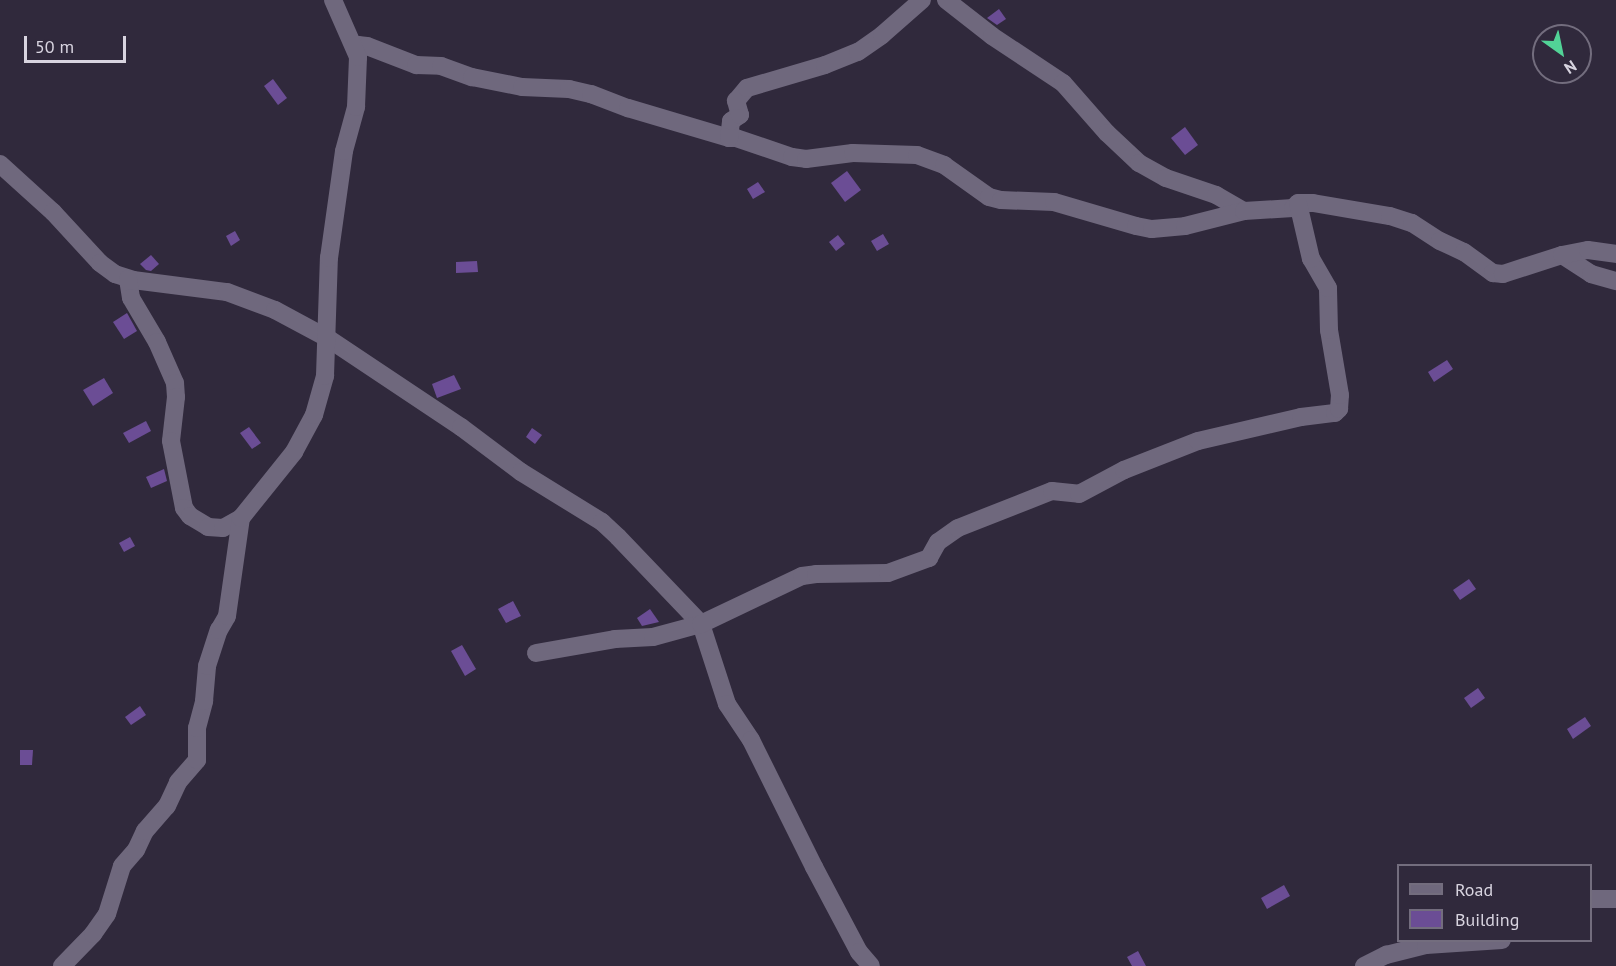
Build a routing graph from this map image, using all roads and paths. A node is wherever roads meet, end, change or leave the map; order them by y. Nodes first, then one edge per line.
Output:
1 (333, 0) edge
2 (922, 0) edge
3 (946, 0) edge
4 (358, 57) junction
5 (729, 138) junction
6 (0, 164) edge
7 (1298, 203) junction
8 (1244, 211) junction
9 (1616, 254) edge
10 (1562, 255) junction
11 (128, 279) junction
12 (1616, 281) edge
13 (328, 339) junction
14 (242, 518) junction
15 (701, 624) junction
16 (536, 652) dead end
17 (1592, 899) edge
18 (1616, 899) edge
19 (1472, 942) edge
20 (62, 966) edge
21 (871, 966) edge
22 (1364, 966) edge

1 - 4 street
2 - 5 street
3 - 8 street
4 - 5 street
4 - 13 street
5 - 8 street
6 - 11 street
7 - 8 street
7 - 10 street
7 - 15 street
9 - 10 street
10 - 12 street
11 - 13 street
11 - 14 street
13 - 14 street
13 - 15 street
14 - 20 street
15 - 16 street
15 - 21 street
17 - 18 street
19 - 22 street

